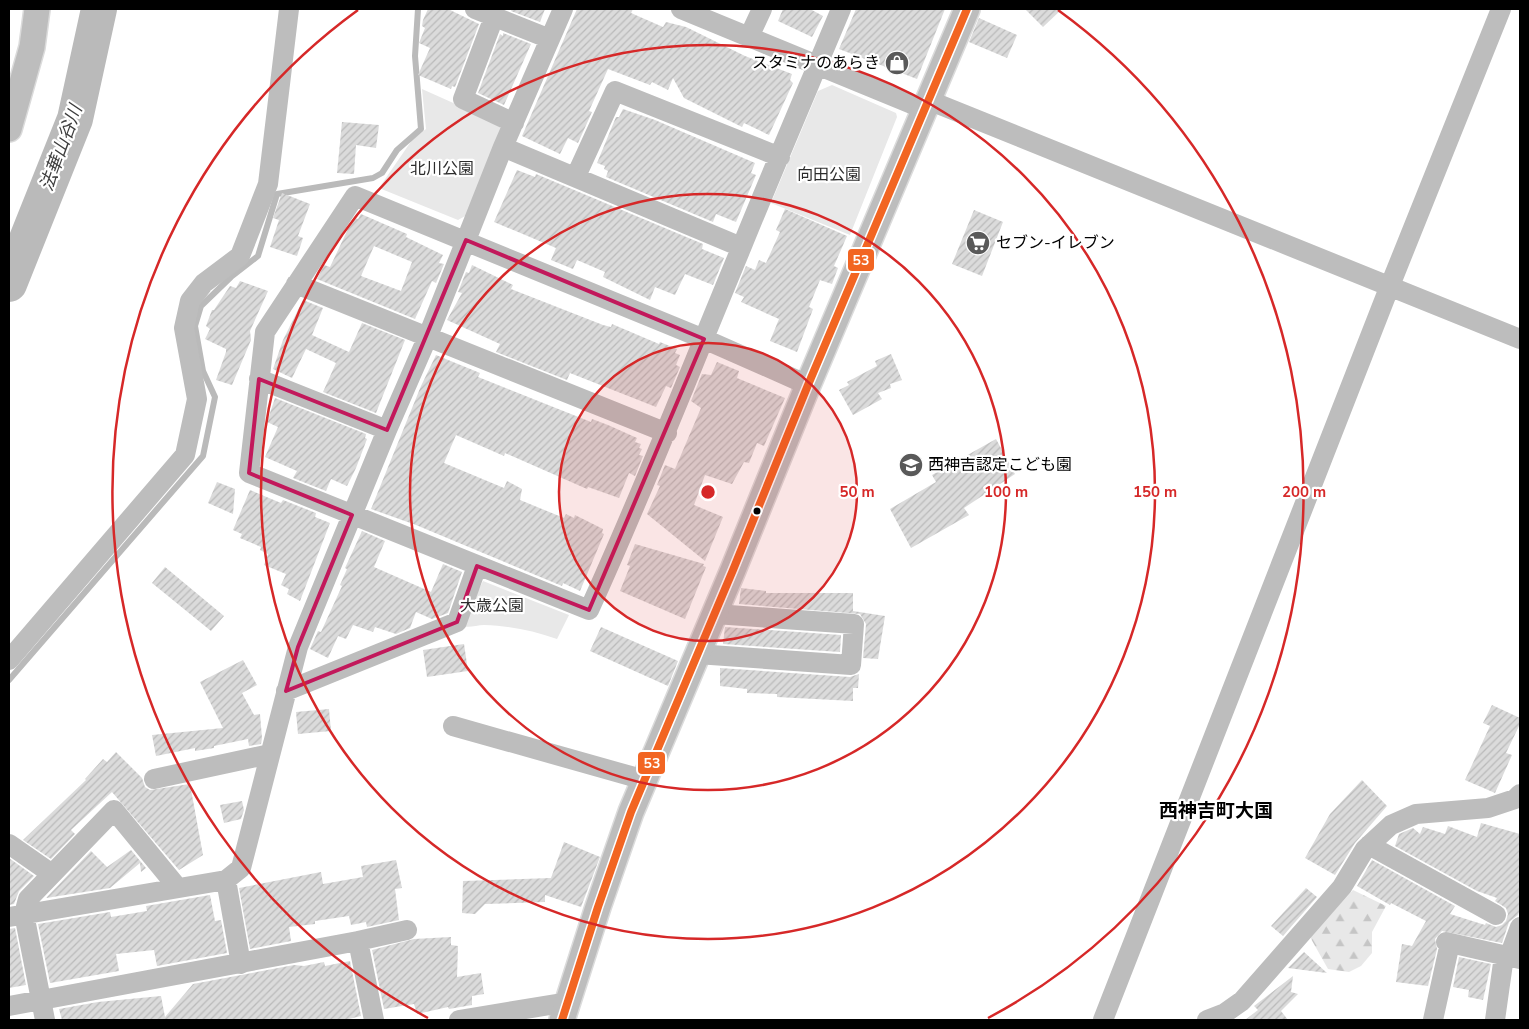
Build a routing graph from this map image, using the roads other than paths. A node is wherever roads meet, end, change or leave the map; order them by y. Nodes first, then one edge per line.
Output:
1 (38, 9) edge
2 (289, 9) edge
3 (475, 9) edge
4 (563, 9) edge
5 (681, 9) edge
6 (762, 9) edge
7 (841, 9) edge
8 (967, 9) edge
9 (1501, 9) edge
10 (494, 17) junction
11 (749, 37) junction
12 (550, 39) junction
13 (818, 66) junction
14 (926, 104) junction
15 (514, 123) junction
16 (9, 129) edge
17 (503, 147) junction
18 (780, 157) junction
19 (576, 176) junction
20 (466, 240) junction
21 (741, 247) junction
22 (296, 284) junction
23 (1389, 288) junction
24 (428, 336) junction
25 (704, 339) junction
26 (1520, 339) edge
27 (259, 379) junction
28 (808, 385) junction
29 (387, 430) junction
30 (667, 433) junction
31 (352, 516) junction
32 (477, 566) junction
33 (715, 614) junction
34 (697, 654) junction
35 (9, 660) edge
36 (286, 691) junction
37 (453, 726) dead end
38 (270, 754) junction
39 (154, 780) dead end
40 (645, 780) junction
41 (1520, 794) edge
42 (9, 844) edge
43 (1369, 845) junction
44 (52, 874) junction
45 (226, 880) junction
46 (178, 888) junction
47 (16, 915) edge
48 (1496, 915) dead end
49 (1520, 927) edge
50 (407, 930) dead end
51 (358, 941) junction
52 (1511, 957) edge
53 (241, 964) junction
54 (42, 1000) junction
55 (9, 1006) edge
56 (565, 1011) edge
57 (45, 1020) edge
58 (374, 1020) edge
59 (459, 1020) edge
60 (1103, 1020) edge
61 (1207, 1020) edge
62 (1433, 1020) edge
63 (1495, 1020) edge

1 - 16 main road
2 - 35 street
3 - 10 street
4 - 12 street
5 - 11 street
6 - 11 street
7 - 13 street
8 - 14 main road
9 - 23 street
10 - 12 street
10 - 15 street
11 - 13 street
12 - 15 street
13 - 14 street
13 - 18 street
14 - 23 street
14 - 28 main road
15 - 17 street
17 - 19 street
17 - 20 street
18 - 19 street
18 - 21 street
19 - 21 street
20 - 22 street
20 - 24 street
20 - 25 street
21 - 25 street
22 - 24 street
22 - 27 street
23 - 26 street
23 - 60 street
24 - 29 street
24 - 30 street
25 - 28 street
25 - 30 street
27 - 29 street
27 - 31 street
28 - 33 main road
29 - 31 street
30 - 32 street
31 - 32 street
31 - 36 street
32 - 36 street
33 - 34 main road
33 - 34 street
34 - 40 main road
36 - 38 street
37 - 40 street
38 - 39 street
38 - 45 street
40 - 56 main road
41 - 43 street
42 - 44 street
43 - 48 street
43 - 61 street
44 - 46 street
44 - 47 street
45 - 46 street
45 - 53 street
46 - 47 street
47 - 54 street
49 - 52 street
50 - 51 street
51 - 53 street
51 - 58 street
52 - 62 street
52 - 63 street
53 - 54 street
54 - 55 street
54 - 57 street
56 - 59 street

